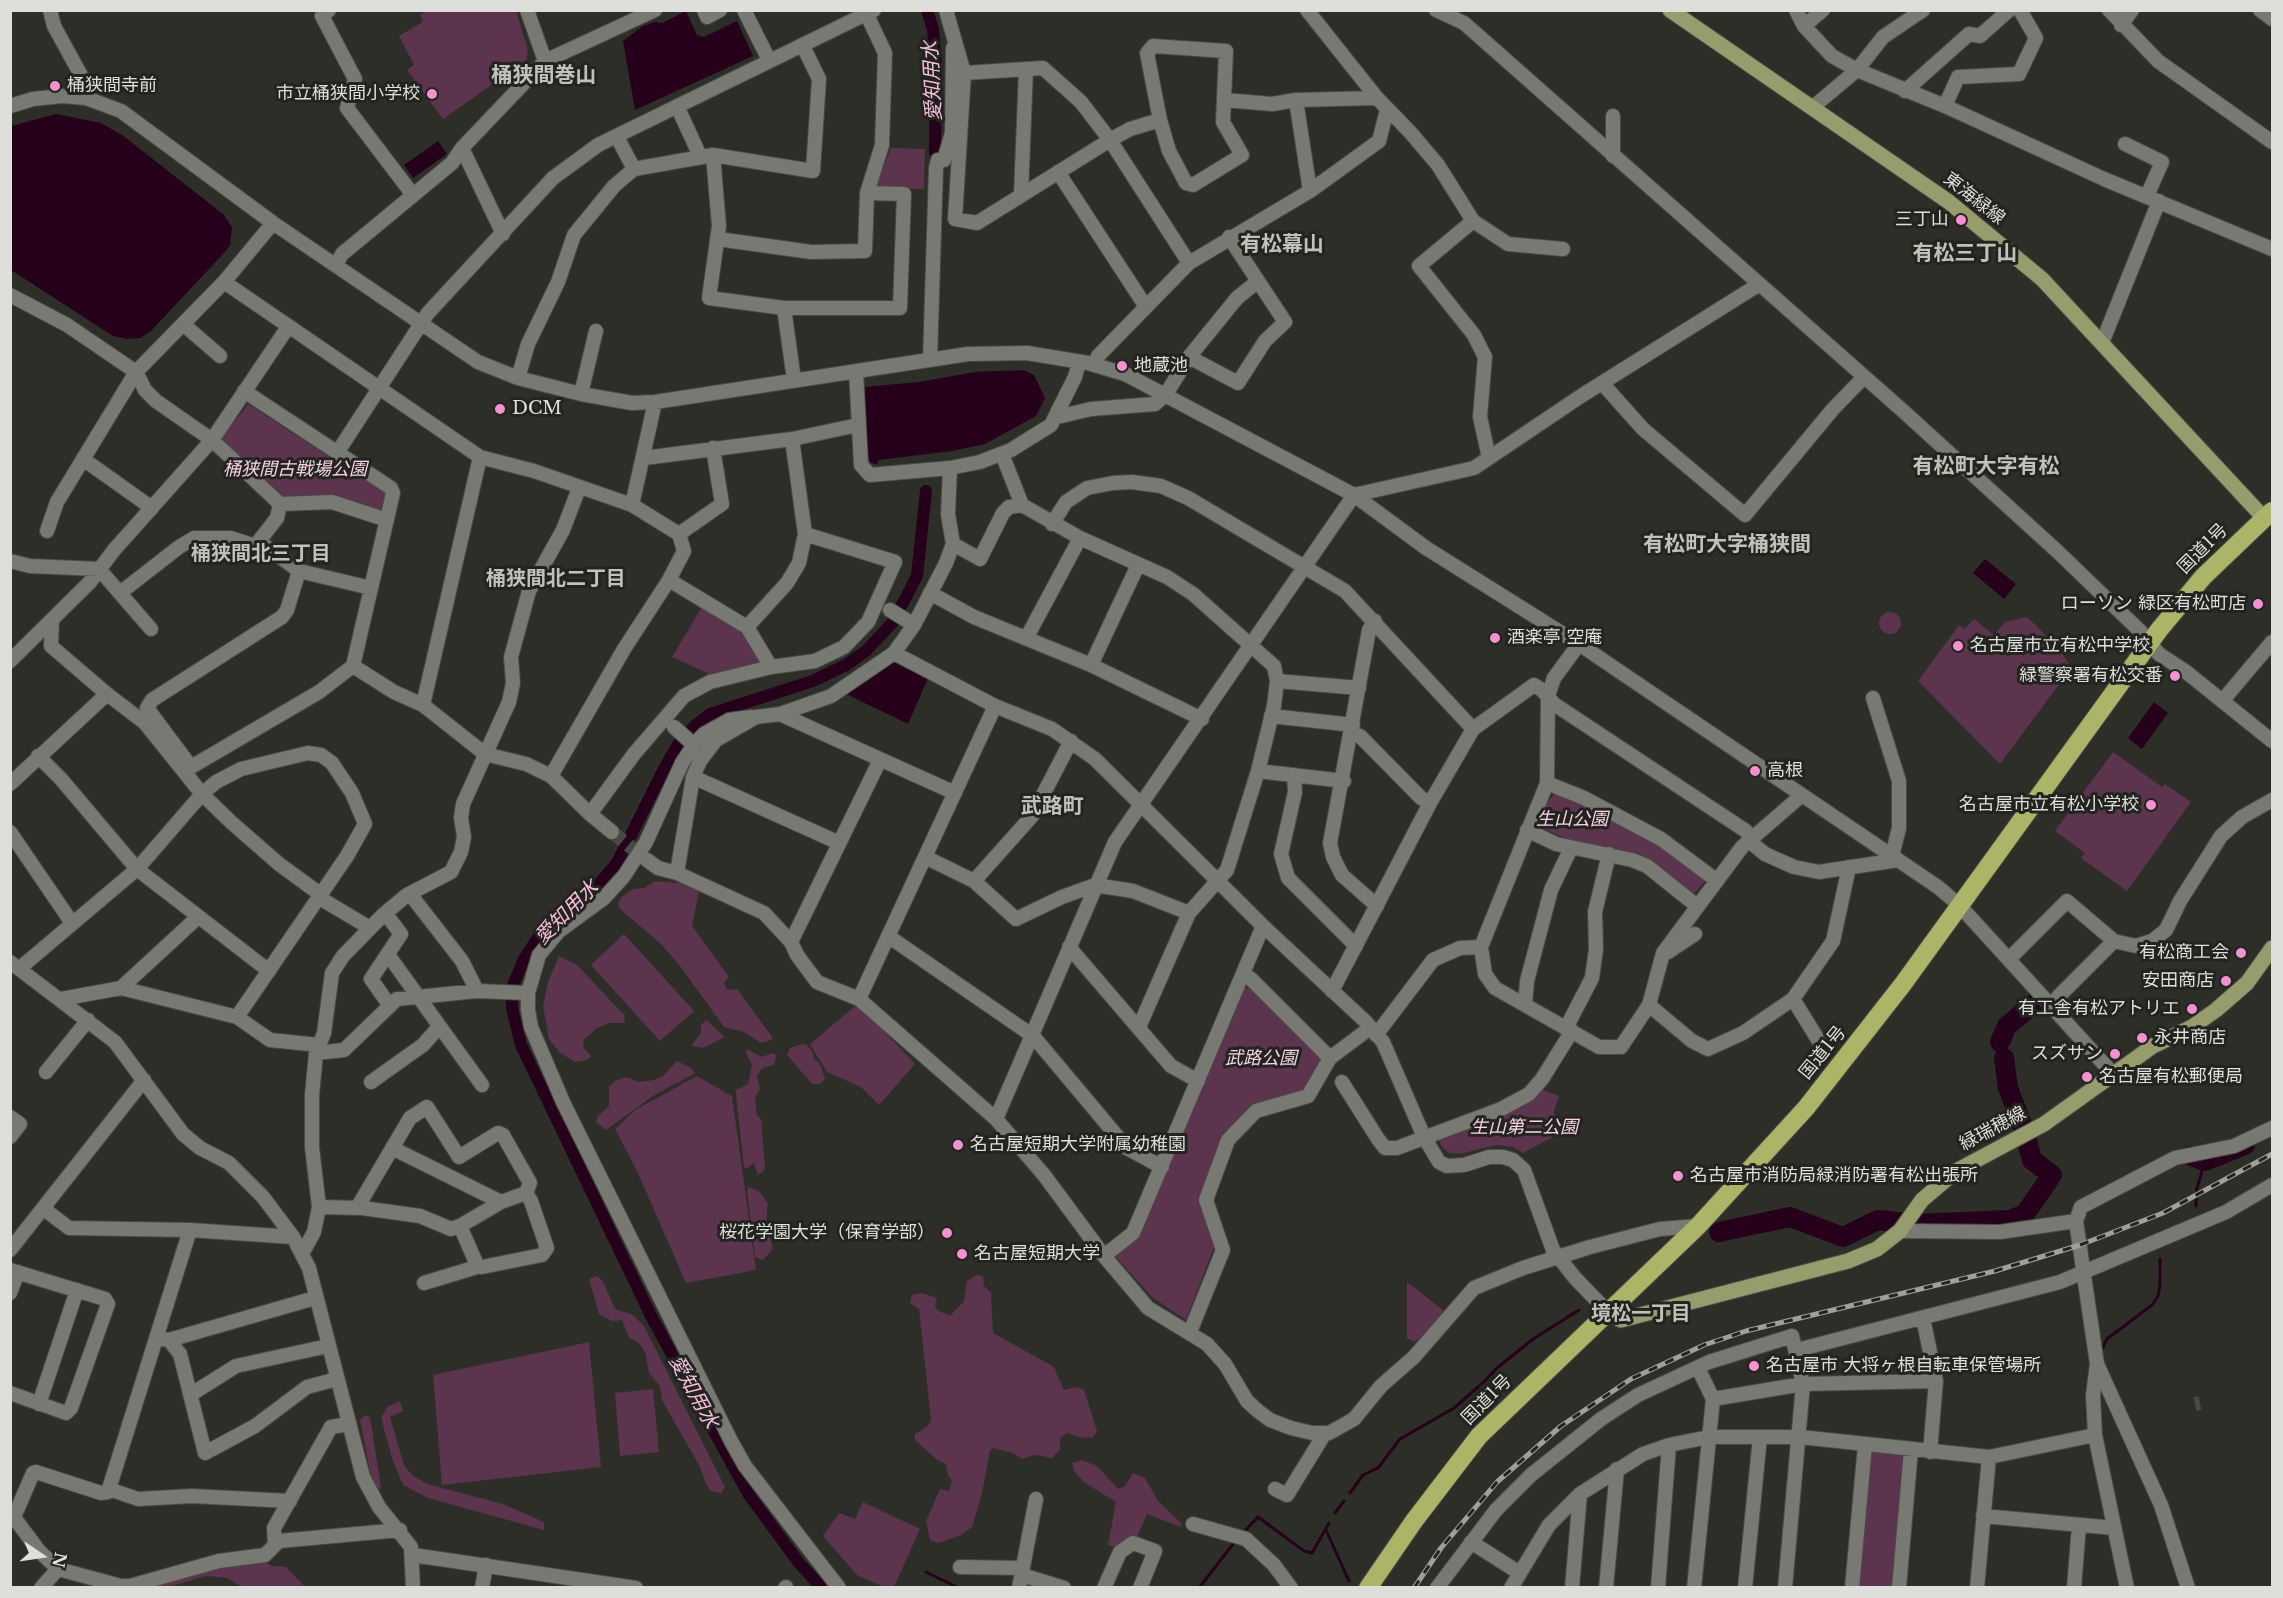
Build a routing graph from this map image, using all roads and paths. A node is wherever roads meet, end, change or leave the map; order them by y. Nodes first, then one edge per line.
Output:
1 (51, 10) edge
2 (329, 10) edge
3 (527, 10) edge
4 (655, 10) edge
5 (704, 10) edge
6 (720, 10) edge
7 (744, 10) edge
8 (946, 10) edge
9 (1307, 10) edge
10 (1436, 10) edge
11 (1670, 10) edge
12 (1796, 10) edge
13 (1823, 10) edge
14 (1923, 10) edge
15 (2009, 10) edge
16 (2020, 10) edge
17 (2109, 10) edge
18 (2132, 10) edge
19 (2260, 10) edge
20 (871, 13) edge
21 (634, 15) edge
22 (2272, 18) edge
23 (2121, 25) junction
24 (1804, 26) junction
25 (955, 39) junction
26 (803, 46) junction
27 (769, 60) junction
28 (545, 61) junction
29 (1026, 69) junction
30 (1857, 70) junction
31 (964, 73) junction
32 (1905, 91) junction
33 (86, 98) junction
34 (1377, 98) junction
35 (1224, 100) junction
36 (1296, 100) junction
37 (10, 106) edge
38 (677, 106) junction
39 (1945, 106) junction
40 (1813, 108) junction
41 (1387, 110) junction
42 (1612, 116) dead end
43 (1160, 120) junction
44 (617, 137) junction
45 (1110, 140) junction
46 (2272, 142) edge
47 (2125, 144) dead end
48 (462, 148) junction
49 (706, 155) junction
50 (1612, 156) junction
51 (634, 169) junction
52 (1058, 172) junction
53 (1310, 191) junction
54 (867, 193) junction
55 (413, 195) junction
56 (1022, 195) junction
57 (2153, 198) junction
58 (1473, 221) junction
59 (273, 224) junction
60 (503, 234) junction
61 (1229, 237) junction
62 (718, 239) junction
63 (1563, 249) dead end
64 (2272, 249) edge
65 (1189, 263) junction
66 (336, 265) junction
67 (1258, 281) junction
68 (224, 282) junction
69 (1758, 285) junction
70 (10, 295) edge
71 (1146, 307) junction
72 (784, 308) junction
73 (422, 323) junction
74 (183, 324) junction
75 (288, 327) junction
76 (596, 331) dead end
77 (2102, 343) junction
78 (220, 356) dead end
79 (1189, 357) junction
80 (930, 360) junction
81 (1079, 362) junction
82 (1094, 365) junction
83 (856, 370) junction
84 (136, 372) junction
85 (1864, 377) junction
86 (518, 378) junction
87 (794, 380) junction
88 (1602, 383) junction
89 (379, 389) junction
90 (244, 392) junction
91 (581, 394) junction
92 (1166, 394) junction
93 (655, 402) junction
94 (1057, 417) junction
95 (858, 425) junction
96 (792, 439) junction
97 (212, 440) junction
98 (713, 448) junction
99 (338, 453) junction
100 (1002, 454) junction
101 (480, 457) junction
102 (644, 458) junction
103 (1489, 458) junction
104 (83, 459) junction
105 (950, 468) junction
106 (579, 488) junction
107 (1354, 495) junction
108 (280, 504) junction
109 (632, 505) junction
110 (1022, 505) junction
111 (152, 508) junction
112 (2270, 518) edge
113 (387, 520) junction
114 (1052, 524) junction
115 (47, 531) dead end
116 (679, 534) junction
117 (805, 534) junction
118 (1080, 538) junction
119 (260, 542) junction
120 (953, 544) junction
121 (10, 561) edge
122 (1138, 565) junction
123 (1306, 568) junction
124 (99, 569) junction
125 (299, 571) junction
126 (669, 580) junction
127 (371, 588) junction
128 (930, 592) junction
129 (120, 593) junction
130 (890, 610) dead end
131 (1375, 621) junction
132 (52, 622) junction
133 (914, 625) junction
134 (747, 627) junction
135 (151, 629) dead end
136 (1027, 637) junction
137 (2151, 642) junction
138 (2272, 642) edge
139 (1579, 644) junction
140 (1252, 645) junction
141 (894, 653) junction
142 (10, 661) edge
143 (1092, 665) junction
144 (353, 666) junction
145 (771, 667) junction
146 (1277, 681) junction
147 (1359, 688) junction
148 (107, 693) junction
149 (1548, 696) junction
150 (1873, 698) dead end
151 (2223, 700) junction
152 (423, 705) junction
153 (995, 706) junction
154 (780, 714) junction
155 (1271, 716) junction
156 (756, 717) junction
157 (1202, 719) junction
158 (674, 727) dead end
159 (1352, 729) junction
160 (1473, 729) junction
161 (1071, 741) junction
162 (2272, 741) edge
163 (692, 743) junction
164 (485, 754) junction
165 (38, 756) junction
166 (880, 760) junction
167 (1258, 771) junction
168 (1294, 775) junction
169 (551, 776) junction
170 (693, 777) junction
171 (1344, 781) junction
172 (1547, 783) junction
173 (10, 784) edge
174 (202, 794) junction
175 (954, 794) junction
176 (1802, 795) junction
177 (2272, 800) edge
178 (1430, 803) junction
179 (1142, 804) junction
180 (590, 814) junction
181 (1527, 830) junction
182 (10, 832) edge
183 (612, 832) tunnel mouth
184 (1750, 839) junction
185 (837, 842) junction
186 (1571, 848) junction
187 (1609, 854) junction
188 (925, 857) junction
189 (1895, 858) junction
190 (647, 860) tunnel mouth
191 (1849, 867) junction
192 (137, 870) junction
193 (677, 873) junction
194 (1219, 880) junction
195 (1716, 880) junction
196 (975, 881) junction
197 (1095, 885) junction
198 (410, 894) junction
199 (319, 895) junction
200 (1959, 905) junction
201 (1377, 906) junction
202 (1697, 906) junction
203 (385, 913) junction
204 (1189, 913) junction
205 (198, 916) junction
206 (72, 923) junction
207 (1263, 926) junction
208 (370, 928) junction
209 (1695, 934) dead end
210 (888, 936) junction
211 (2114, 941) junction
212 (791, 942) junction
213 (1356, 946) junction
214 (1069, 947) junction
215 (1481, 947) junction
216 (2272, 948) edge
217 (1663, 953) junction
218 (388, 956) junction
219 (2008, 959) junction
220 (15, 965) edge
221 (268, 971) junction
222 (1243, 975) junction
223 (121, 988) junction
224 (477, 991) junction
225 (1332, 991) junction
226 (523, 993) junction
227 (416, 996) junction
228 (61, 999) junction
229 (859, 999) junction
230 (1792, 999) junction
231 (1525, 1004) junction
232 (1649, 1005) junction
233 (390, 1006) junction
234 (2052, 1006) junction
235 (237, 1017) junction
236 (88, 1020) junction
237 (439, 1027) junction
238 (1139, 1027) junction
239 (1569, 1029) junction
240 (1373, 1031) junction
241 (1033, 1036) junction
242 (318, 1049) junction
243 (1825, 1051) dead end
244 (1330, 1058) junction
245 (46, 1072) dead end
246 (2114, 1075) junction
247 (144, 1080) junction
248 (1198, 1081) junction
249 (371, 1082) dead end
250 (1342, 1082) dead end
251 (482, 1085) dead end
252 (10, 1117) edge
253 (996, 1119) junction
254 (2272, 1128) edge
255 (10, 1137) edge
256 (1424, 1137) junction
257 (392, 1148) junction
258 (459, 1157) junction
259 (1162, 1167) junction
260 (438, 1171) junction
261 (2272, 1185) edge
262 (526, 1193) junction
263 (501, 1202) junction
264 (319, 1208) junction
265 (357, 1208) junction
266 (44, 1209) junction
267 (2076, 1221) junction
268 (1903, 1225) junction
269 (460, 1226) junction
270 (1698, 1226) junction
271 (190, 1230) junction
272 (293, 1237) junction
273 (10, 1250) edge
274 (302, 1254) junction
275 (1104, 1256) junction
276 (1558, 1256) junction
277 (480, 1266) junction
278 (14, 1271) edge
279 (2085, 1273) junction
280 (424, 1284) dead end
281 (78, 1290) junction
282 (10, 1293) edge
283 (315, 1298) junction
284 (1608, 1312) junction
285 (1923, 1318) junction
286 (1190, 1332) junction
287 (163, 1339) junction
288 (328, 1346) junction
289 (1797, 1350) junction
290 (2097, 1364) junction
291 (1698, 1368) junction
292 (338, 1378) junction
293 (1936, 1381) junction
294 (1803, 1384) junction
295 (10, 1393) edge
296 (190, 1395) junction
297 (1713, 1399) junction
298 (39, 1404) junction
299 (349, 1424) junction
300 (1325, 1433) junction
301 (2095, 1436) junction
302 (1709, 1437) junction
303 (1760, 1437) junction
304 (1800, 1437) junction
305 (1669, 1445) junction
306 (1865, 1445) junction
307 (1911, 1450) junction
308 (1930, 1452) junction
309 (1989, 1457) junction
310 (1617, 1469) junction
311 (109, 1489) junction
312 (1275, 1489) dead end
313 (1580, 1494) junction
314 (1036, 1499) dead end
315 (290, 1501) junction
316 (12, 1514) edge
317 (1983, 1515) junction
318 (1193, 1524) dead end
319 (2079, 1526) junction
320 (2114, 1528) junction
321 (400, 1530) junction
322 (1471, 1542) junction
323 (275, 1545) junction
324 (413, 1554) junction
325 (486, 1565) junction
326 (960, 1567) dead end
327 (57, 1569) junction
328 (1518, 1572) junction
329 (1021, 1577) edge
330 (568, 1582) edge
331 (41, 1587) edge
332 (413, 1587) edge
333 (483, 1587) edge
334 (636, 1587) edge
335 (839, 1587) edge
336 (1064, 1587) edge
337 (1104, 1587) edge
338 (1140, 1587) edge
339 (1291, 1587) edge
340 (1368, 1587) edge
341 (1437, 1587) edge
342 (1511, 1587) edge
343 (1572, 1587) edge
344 (1606, 1587) edge
345 (1658, 1587) edge
346 (1694, 1587) edge
347 (1746, 1587) edge
348 (1785, 1587) edge
349 (1852, 1587) edge
350 (1899, 1587) edge
351 (1977, 1587) edge
352 (2074, 1587) edge
353 (2127, 1587) edge
354 (2188, 1587) edge

1 - 33 street
2 - 55 street
3 - 28 street
4 - 21 street
5 - 6 street
7 - 27 street
8 - 25 street
9 - 34 street
10 - 50 street
11 - 40 main road, 東海緑線
12 - 24 street
13 - 24 street
14 - 30 street
15 - 32 street
16 - 39 street
17 - 23 street
18 - 23 street
19 - 22 street
20 - 26 street
20 - 54 street
21 - 28 street
23 - 46 street
24 - 30 street
25 - 31 street
25 - 80 street
26 - 27 street
26 - 49 street
27 - 38 street
28 - 48 street
29 - 31 street
29 - 45 street
29 - 56 street
30 - 32 street
30 - 40 street
31 - 56 street
32 - 39 street
33 - 37 street
33 - 59 street
34 - 36 street
34 - 41 street
35 - 36 street
35 - 43 street
35 - 43 street
36 - 53 street
38 - 44 street
38 - 49 street
39 - 57 street
40 - 77 main road, 東海緑線
41 - 53 street
41 - 58 street
42 - 50 street
43 - 45 street
44 - 51 street
44 - 60 street
45 - 52 street
45 - 65 street
47 - 57 street
48 - 55 street
48 - 60 street
49 - 51 street
49 - 62 street
50 - 69 street
51 - 86 street
52 - 56 street
52 - 71 street
53 - 61 street
54 - 62 street
54 - 72 street
55 - 66 street
57 - 64 street
57 - 77 street
58 - 63 street
58 - 103 street
59 - 66 street
59 - 68 street
60 - 73 street
61 - 65 street
61 - 67 street
62 - 72 street
65 - 71 street
66 - 73 street
67 - 79 street
67 - 79 street
68 - 74 street
68 - 75 street
69 - 85 street
69 - 88 street
70 - 84 street
71 - 82 street
72 - 87 street
73 - 86 street
73 - 89 street
74 - 78 street
74 - 84 street
75 - 89 street
75 - 90 street
76 - 91 street
77 - 112 main road, 東海緑線
79 - 92 street
80 - 81 street
80 - 83 street
81 - 82 street
81 - 94 street
82 - 92 street
83 - 87 street
83 - 95 street
84 - 97 street
84 - 104 street
85 - 88 street
85 - 137 street
86 - 91 street
87 - 93 street
88 - 103 street
89 - 99 street
89 - 101 street
90 - 97 street
90 - 99 street
91 - 93 street
92 - 94 street
92 - 107 street
93 - 102 street
94 - 100 street
95 - 96 street
95 - 105 street
96 - 98 street
96 - 117 street
97 - 108 street
97 - 111 street
98 - 102 street
98 - 116 street
99 - 113 street
100 - 105 street
100 - 110 street
101 - 106 street
101 - 152 street
102 - 109 street
103 - 107 street
104 - 111 street
104 - 115 street
105 - 120 street
106 - 109 street
106 - 164 street
107 - 123 street
107 - 139 street
108 - 113 street
108 - 119 street
109 - 116 street
110 - 114 street
110 - 120 street
111 - 124 street
112 - 137 highway, 国道1号
113 - 127 street
114 - 118 street
114 - 123 street
116 - 126 street
117 - 134 street
117 - 145 street
118 - 122 street
118 - 136 street
119 - 125 street
119 - 129 street
120 - 128 street
121 - 124 street
122 - 140 street
122 - 143 street
123 - 131 street
123 - 140 street
124 - 129 street
124 - 132 street
125 - 127 street
125 - 144 street
126 - 134 street
126 - 169 street
127 - 144 street
128 - 133 street
128 - 136 street
129 - 135 street
130 - 133 street
131 - 147 street
131 - 160 street
132 - 142 street
132 - 148 street
133 - 141 street
134 - 145 street
136 - 143 street
137 - 151 street
137 - 200 highway, 国道1号
138 - 151 street
139 - 149 street
139 - 176 street
140 - 146 street
140 - 157 street
141 - 153 street
141 - 154 street
143 - 157 street
144 - 152 street
145 - 180 street
146 - 147 street
146 - 155 street
147 - 159 street
148 - 165 street
148 - 174 street
149 - 160 street
149 - 172 street
149 - 184 street
150 - 189 street
151 - 162 street
152 - 164 street
153 - 161 street
153 - 175 street
154 - 156 street
154 - 166 street
155 - 159 street
155 - 167 street
156 - 163 street
156 - 170 street
157 - 179 street
158 - 163 street
159 - 171 street
159 - 178 street
160 - 178 street
161 - 179 street
161 - 196 street
163 - 226 street
164 - 169 street
164 - 198 street
165 - 173 street
165 - 192 street
166 - 175 street
166 - 185 street
167 - 168 street
167 - 194 street
168 - 171 street
168 - 213 street
169 - 180 street
170 - 185 street
170 - 193 street
171 - 201 street
172 - 181 street
172 - 195 street
174 - 192 street
174 - 199 street
174 - 199 street
175 - 188 street
176 - 184 street
176 - 189 street
177 - 211 street
178 - 201 street
179 - 194 street
179 - 197 street
180 - 183 street
181 - 186 street
181 - 215 street
182 - 206 street
184 - 191 street
184 - 195 street
185 - 212 street
186 - 187 street
186 - 231 street
187 - 202 street
187 - 239 street
188 - 196 street
188 - 210 street
189 - 191 street
189 - 200 street
190 - 193 street
191 - 230 street
192 - 205 street
192 - 206 street
193 - 212 street
194 - 204 street
194 - 207 street
195 - 202 street
196 - 197 street
197 - 204 street
197 - 214 street
198 - 203 street
198 - 224 street
199 - 208 street
199 - 221 street
200 - 219 street
200 - 270 highway, 国道1号
201 - 213 street
202 - 217 street
203 - 208 street
203 - 218 street
204 - 238 street
205 - 221 street
205 - 223 street
206 - 220 street
207 - 222 street
207 - 225 street
208 - 242 street
209 - 217 street
210 - 229 street
210 - 241 street
211 - 219 street
211 - 234 street
212 - 229 street
213 - 225 street
214 - 238 street
214 - 241 street
215 - 231 street
215 - 240 street
216 - 246 main road, 緑瑞穂線
217 - 232 street
218 - 227 street
218 - 233 street
219 - 234 street
220 - 228 street
221 - 235 street
222 - 244 street
222 - 248 street
223 - 228 street
223 - 235 street
224 - 226 street
224 - 227 street
225 - 240 street
226 - 335 street
227 - 233 street
227 - 237 street
228 - 236 street
229 - 253 street
230 - 232 street
230 - 243 street
231 - 239 street
232 - 239 street
233 - 242 street
234 - 246 street
235 - 242 street
236 - 245 street
236 - 247 street
237 - 249 street
237 - 251 street
238 - 248 street
239 - 256 street
240 - 244 street
240 - 256 street
241 - 253 street
241 - 259 street
242 - 264 street
244 - 286 street
246 - 268 main road, 緑瑞穂線
247 - 266 street
247 - 272 street
248 - 259 street
250 - 256 street
252 - 255 street
253 - 275 street
254 - 267 street
256 - 276 street
257 - 258 street
257 - 260 street
257 - 265 street
258 - 260 street
258 - 262 street
259 - 275 street
260 - 263 street
261 - 279 street
262 - 263 street
262 - 277 street
263 - 269 street
264 - 265 street
264 - 274 street
265 - 269 street
266 - 271 street
266 - 273 street
267 - 268 street
267 - 279 street
268 - 284 main road, 緑瑞穂線
269 - 277 street
270 - 276 street
270 - 284 highway, 国道1号
271 - 272 street
271 - 287 street
272 - 274 street
274 - 283 street
275 - 286 street
276 - 284 street
276 - 300 street
277 - 280 street
278 - 281 street
278 - 282 street
279 - 285 street
279 - 290 street
281 - 298 street
281 - 298 street
283 - 287 street
283 - 288 street
284 - 340 highway, 国道1号
285 - 289 street
285 - 293 street
286 - 300 street
287 - 296 street
287 - 311 street
288 - 292 street
288 - 296 street
289 - 291 street
289 - 294 street
290 - 301 street
290 - 354 street
291 - 297 street
291 - 322 street
292 - 296 street
292 - 299 street
293 - 294 street
293 - 308 street
294 - 297 street
294 - 304 street
295 - 298 street
297 - 302 street
299 - 315 street
299 - 321 street
300 - 312 street
301 - 309 street
301 - 320 street
302 - 303 street
302 - 305 street
302 - 346 street
303 - 304 street
303 - 347 street
304 - 306 street
304 - 348 street
305 - 310 street
305 - 345 street
306 - 307 street
306 - 349 street
307 - 308 street
307 - 350 street
308 - 309 street
309 - 317 street
310 - 313 street
310 - 344 street
311 - 315 street
311 - 316 street
313 - 328 street
313 - 343 street
314 - 329 street
315 - 323 street
316 - 327 street
317 - 319 street
317 - 351 street
318 - 339 street
319 - 320 street
319 - 352 street
320 - 353 street
321 - 323 street
321 - 324 street
322 - 328 street
322 - 341 street
323 - 327 street
324 - 325 street
324 - 332 street
325 - 330 street
325 - 333 street
326 - 329 street
327 - 331 street
328 - 342 street
329 - 336 street
330 - 334 street
337 - 338 street

